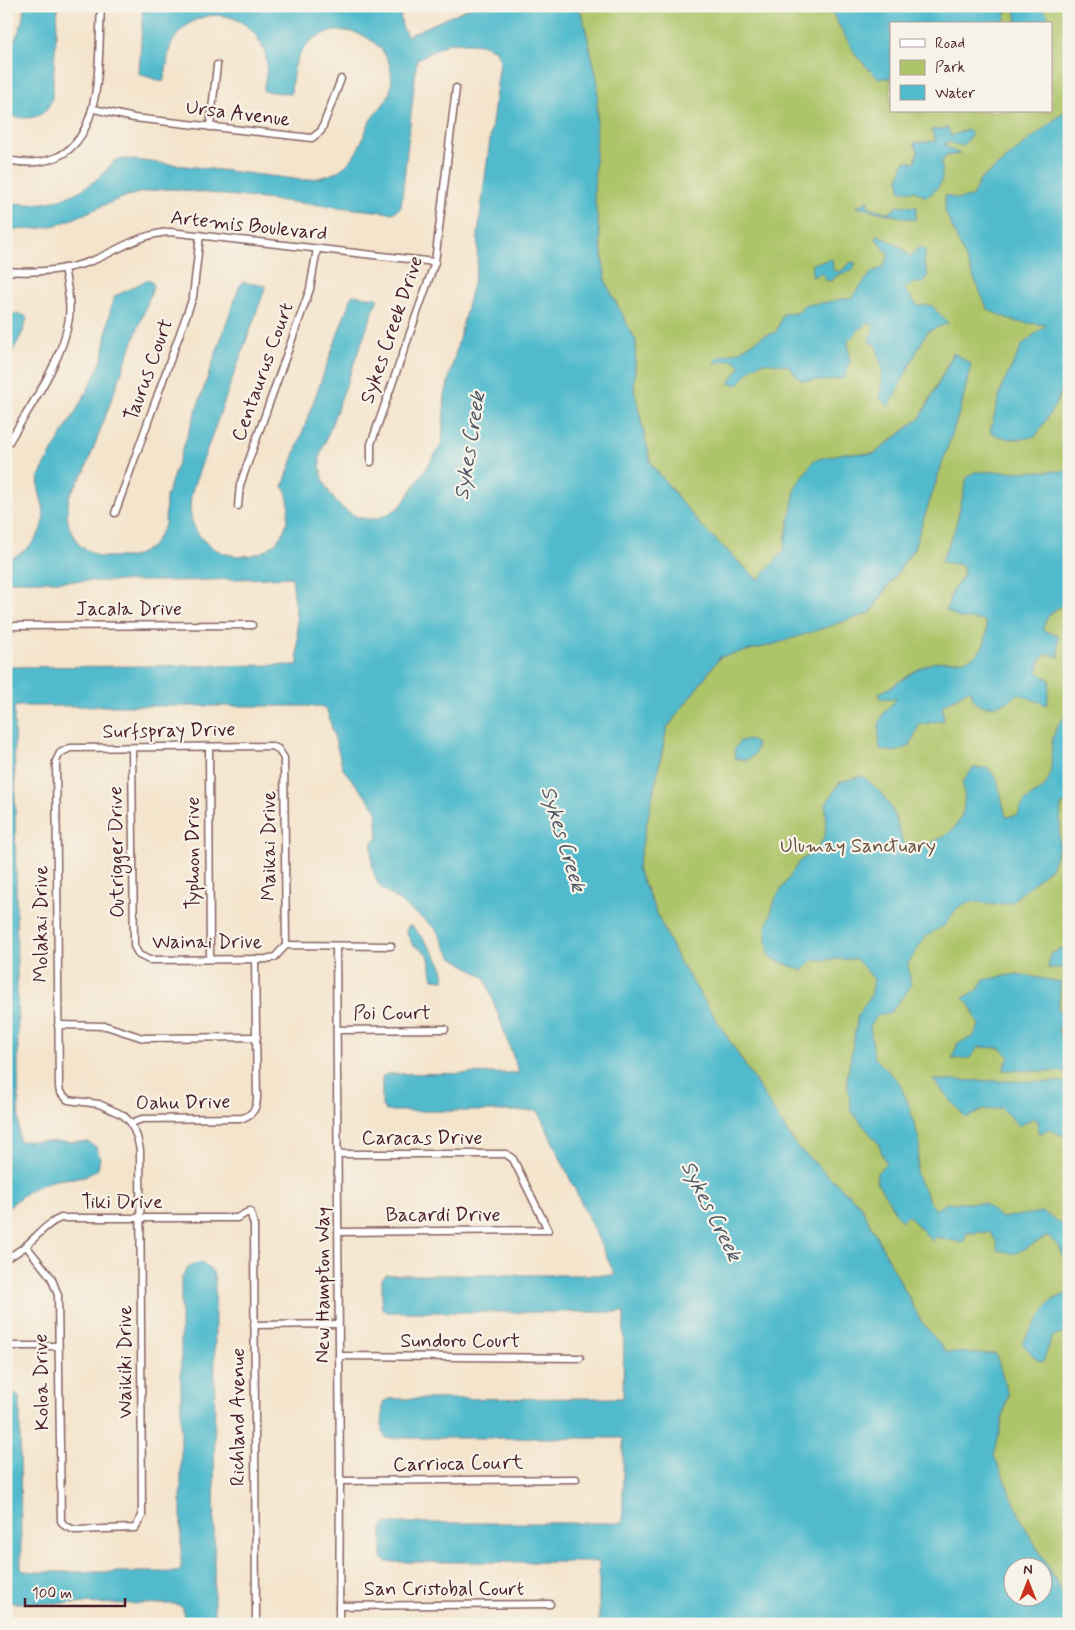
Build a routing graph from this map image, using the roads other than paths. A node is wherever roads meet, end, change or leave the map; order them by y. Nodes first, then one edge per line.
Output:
1 (101, 6) edge
2 (217, 64) dead end
3 (341, 80) dead end
4 (456, 88) dead end
5 (94, 109) junction
6 (210, 127) junction
7 (6, 160) edge
8 (200, 235) junction
9 (317, 249) junction
10 (435, 262) junction
11 (64, 268) junction
12 (6, 271) edge
13 (6, 447) edge
14 (371, 462) dead end
15 (238, 506) dead end
16 (115, 513) dead end
17 (252, 625) dead end
18 (6, 626) edge
19 (209, 747) junction
20 (132, 748) junction
21 (278, 749) joint
22 (60, 753) joint
23 (286, 946) junction
24 (336, 946) junction
25 (391, 946) dead end
26 (139, 956) joint
27 (255, 959) junction
28 (210, 960) junction
29 (58, 1025) junction
30 (445, 1029) dead end
31 (338, 1030) junction
32 (257, 1037) junction
33 (63, 1096) joint
34 (131, 1123) junction
35 (339, 1154) junction
36 (250, 1211) joint
37 (140, 1219) junction
38 (548, 1230) joint
39 (339, 1232) junction
40 (27, 1247) junction
41 (6, 1258) edge
42 (338, 1324) junction
43 (254, 1325) junction
44 (6, 1346) edge
45 (58, 1346) junction
46 (339, 1356) junction
47 (580, 1358) dead end
48 (576, 1479) dead end
49 (340, 1481) junction
50 (64, 1526) joint
51 (550, 1604) dead end
52 (339, 1606) junction
53 (256, 1624) edge
54 (339, 1624) edge

1 - 5 street
2 - 6 street
3 - 6 street, Ursa Avenue
4 - 10 street, Sykes Creek Drive
5 - 6 street, Ursa Avenue
5 - 7 street
8 - 9 street, Artemis Boulevard
8 - 11 street, Artemis Boulevard
8 - 16 street, Taurus Court
9 - 10 street, Artemis Boulevard
9 - 15 street, Centaurus Court
10 - 14 street, Sykes Creek Drive
11 - 12 street, Artemis Boulevard
11 - 13 street
17 - 18 street, Jacala Drive
19 - 20 street, Surfspray Drive
19 - 21 street, Surfspray Drive
19 - 28 street, Typhoon Drive
20 - 22 street, Surfspray Drive
20 - 26 street, Outrigger Drive
21 - 23 street, Maikai Drive
22 - 29 street, Molakai Drive
23 - 24 street, Wainai Drive
23 - 27 street, Wainai Drive
24 - 25 street, Wainai Drive
24 - 31 street, New Hampton Way
26 - 28 street, Wainai Drive
27 - 28 street, Wainai Drive
27 - 32 street
29 - 32 street
29 - 33 street, Molakai Drive
30 - 31 street, Poi Court
31 - 35 street, New Hampton Way
32 - 34 street, Oahu Drive
33 - 34 street, Oahu Drive
34 - 37 street, Waikiki Drive
35 - 38 street, Caracas Drive
35 - 39 street, New Hampton Way
36 - 37 street, Tiki Drive
36 - 43 street, Richland Avenue
37 - 40 street, Tiki Drive
37 - 50 street, Waikiki Drive
38 - 39 street, Bacardi Drive
39 - 42 street, New Hampton Way
40 - 41 street, Tiki Drive
40 - 45 street, Koloa Drive
42 - 43 street
42 - 46 street, New Hampton Way
43 - 53 street, Richland Avenue
44 - 45 street
45 - 50 street, Koloa Drive
46 - 47 street, Sundoro Court
46 - 49 street, New Hampton Way
48 - 49 street, Carrioca Court
49 - 52 street, New Hampton Way
51 - 52 street, San Cristobal Court
52 - 54 street, New Hampton Way

